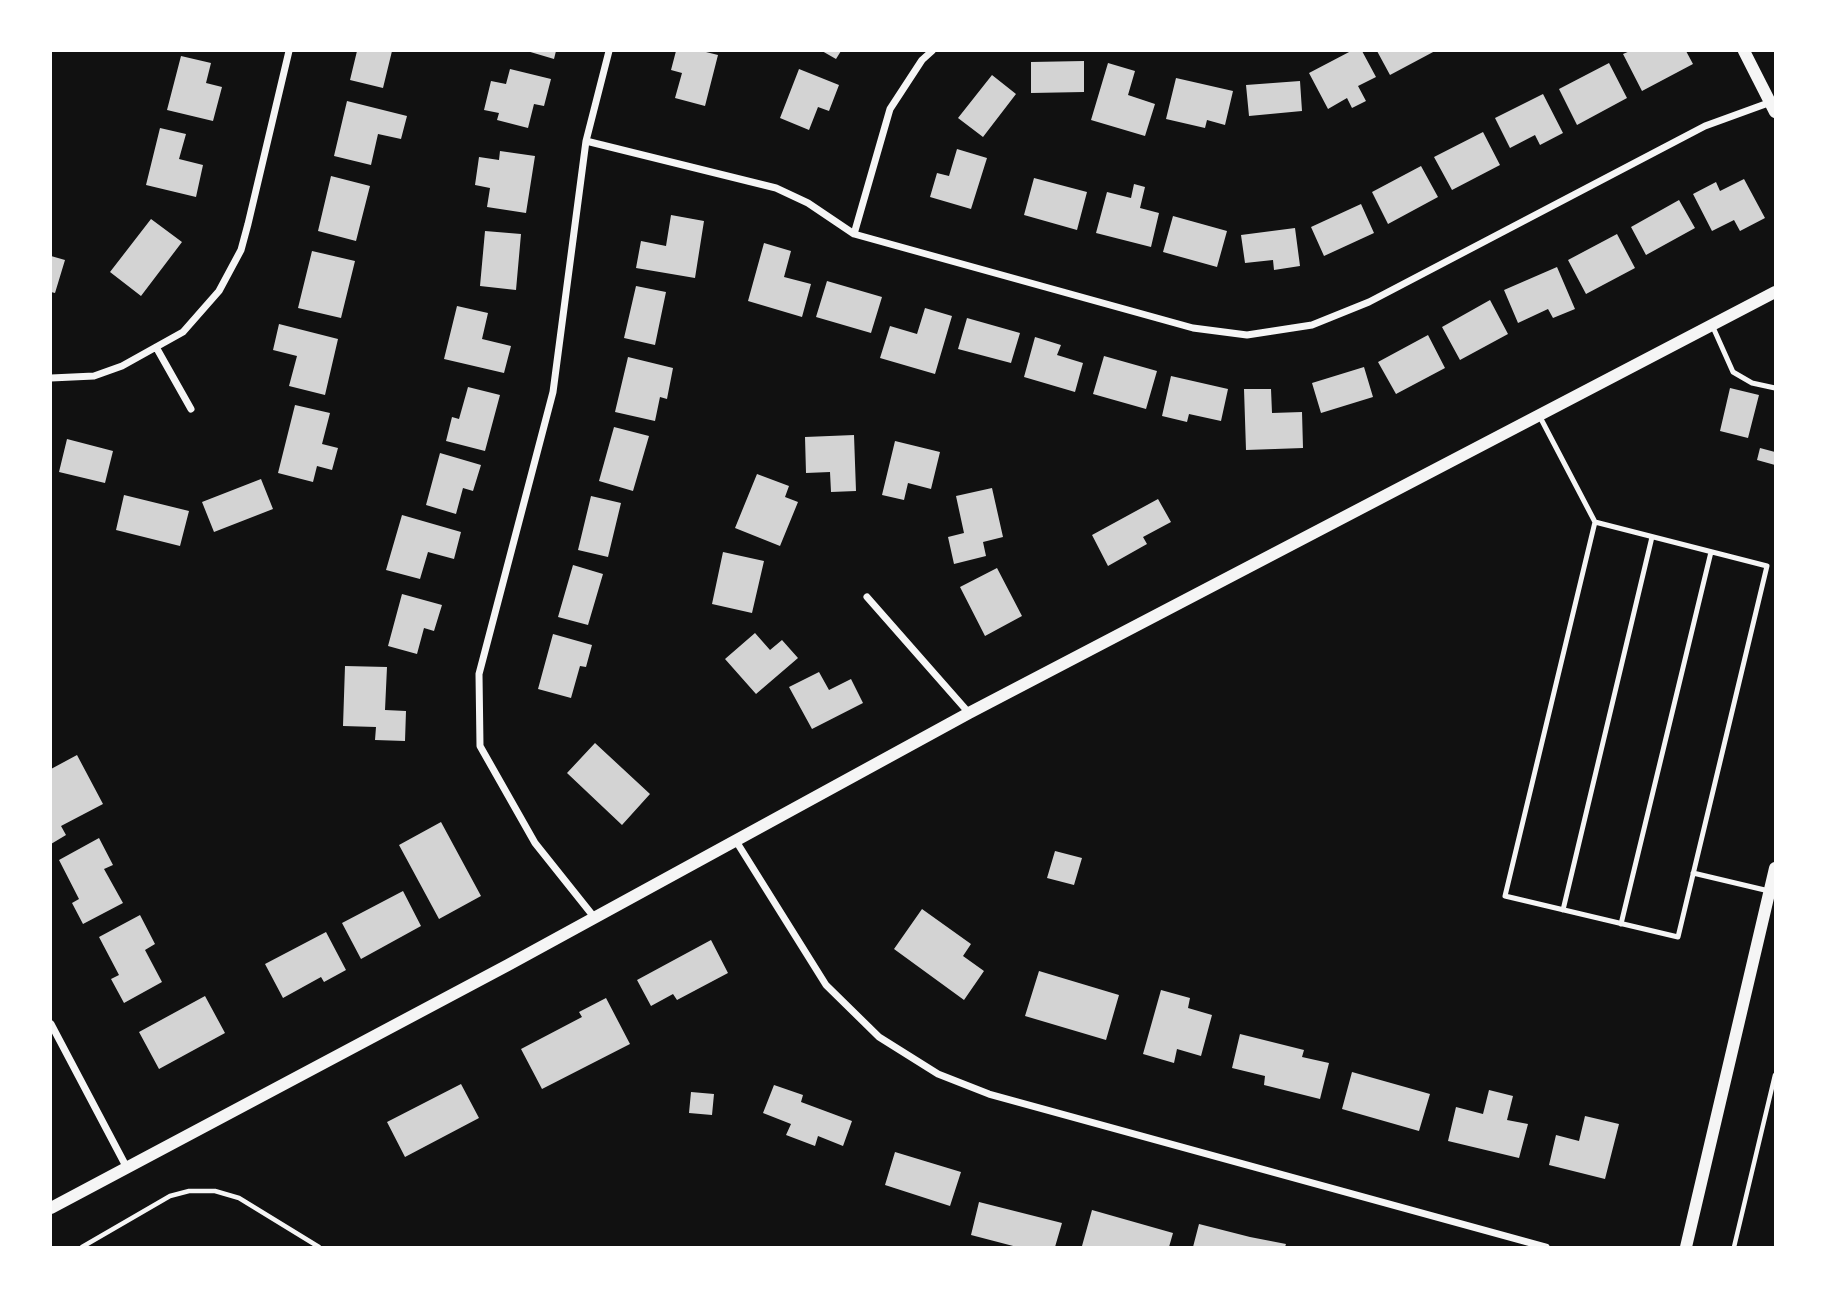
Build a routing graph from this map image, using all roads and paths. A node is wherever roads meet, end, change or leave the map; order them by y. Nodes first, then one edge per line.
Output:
1 (289, 51) edge
2 (609, 51) edge
3 (932, 51) edge
4 (1744, 51) edge
5 (1773, 107) edge
6 (586, 141) junction
7 (854, 234) junction
8 (1775, 292) edge
9 (1712, 325) junction
10 (156, 347) junction
11 (51, 378) edge
12 (1775, 388) edge
13 (191, 409) dead end
14 (1539, 415) junction
15 (1595, 522) junction
16 (1652, 537) junction
17 (1711, 552) junction
18 (867, 597) dead end
19 (969, 713) junction
20 (736, 841) junction
21 (1775, 868) edge
22 (1693, 873) junction
23 (1770, 892) junction
24 (1563, 910) junction
25 (594, 917) junction
26 (1621, 923) junction
27 (51, 1024) edge
28 (1775, 1075) edge
29 (127, 1168) junction
30 (51, 1209) edge
31 (82, 1247) edge
32 (319, 1247) edge
33 (1546, 1247) edge
34 (1686, 1247) edge
35 (1734, 1247) edge

1 - 10 street
2 - 6 street
3 - 7 street
4 - 5 street
5 - 7 street
6 - 7 street
6 - 25 street
8 - 9 street
9 - 12 lane
9 - 14 street
10 - 11 street
10 - 13 street
14 - 15 lane
14 - 19 street
15 - 16 lane
15 - 24 lane
16 - 17 lane
16 - 24 lane
17 - 22 lane
17 - 26 lane
18 - 19 street
19 - 20 street
20 - 25 street
20 - 33 street
21 - 23 street
22 - 23 lane
22 - 26 lane
23 - 34 street
24 - 26 lane
25 - 29 street
27 - 29 street
28 - 35 path
29 - 30 street
31 - 32 path

